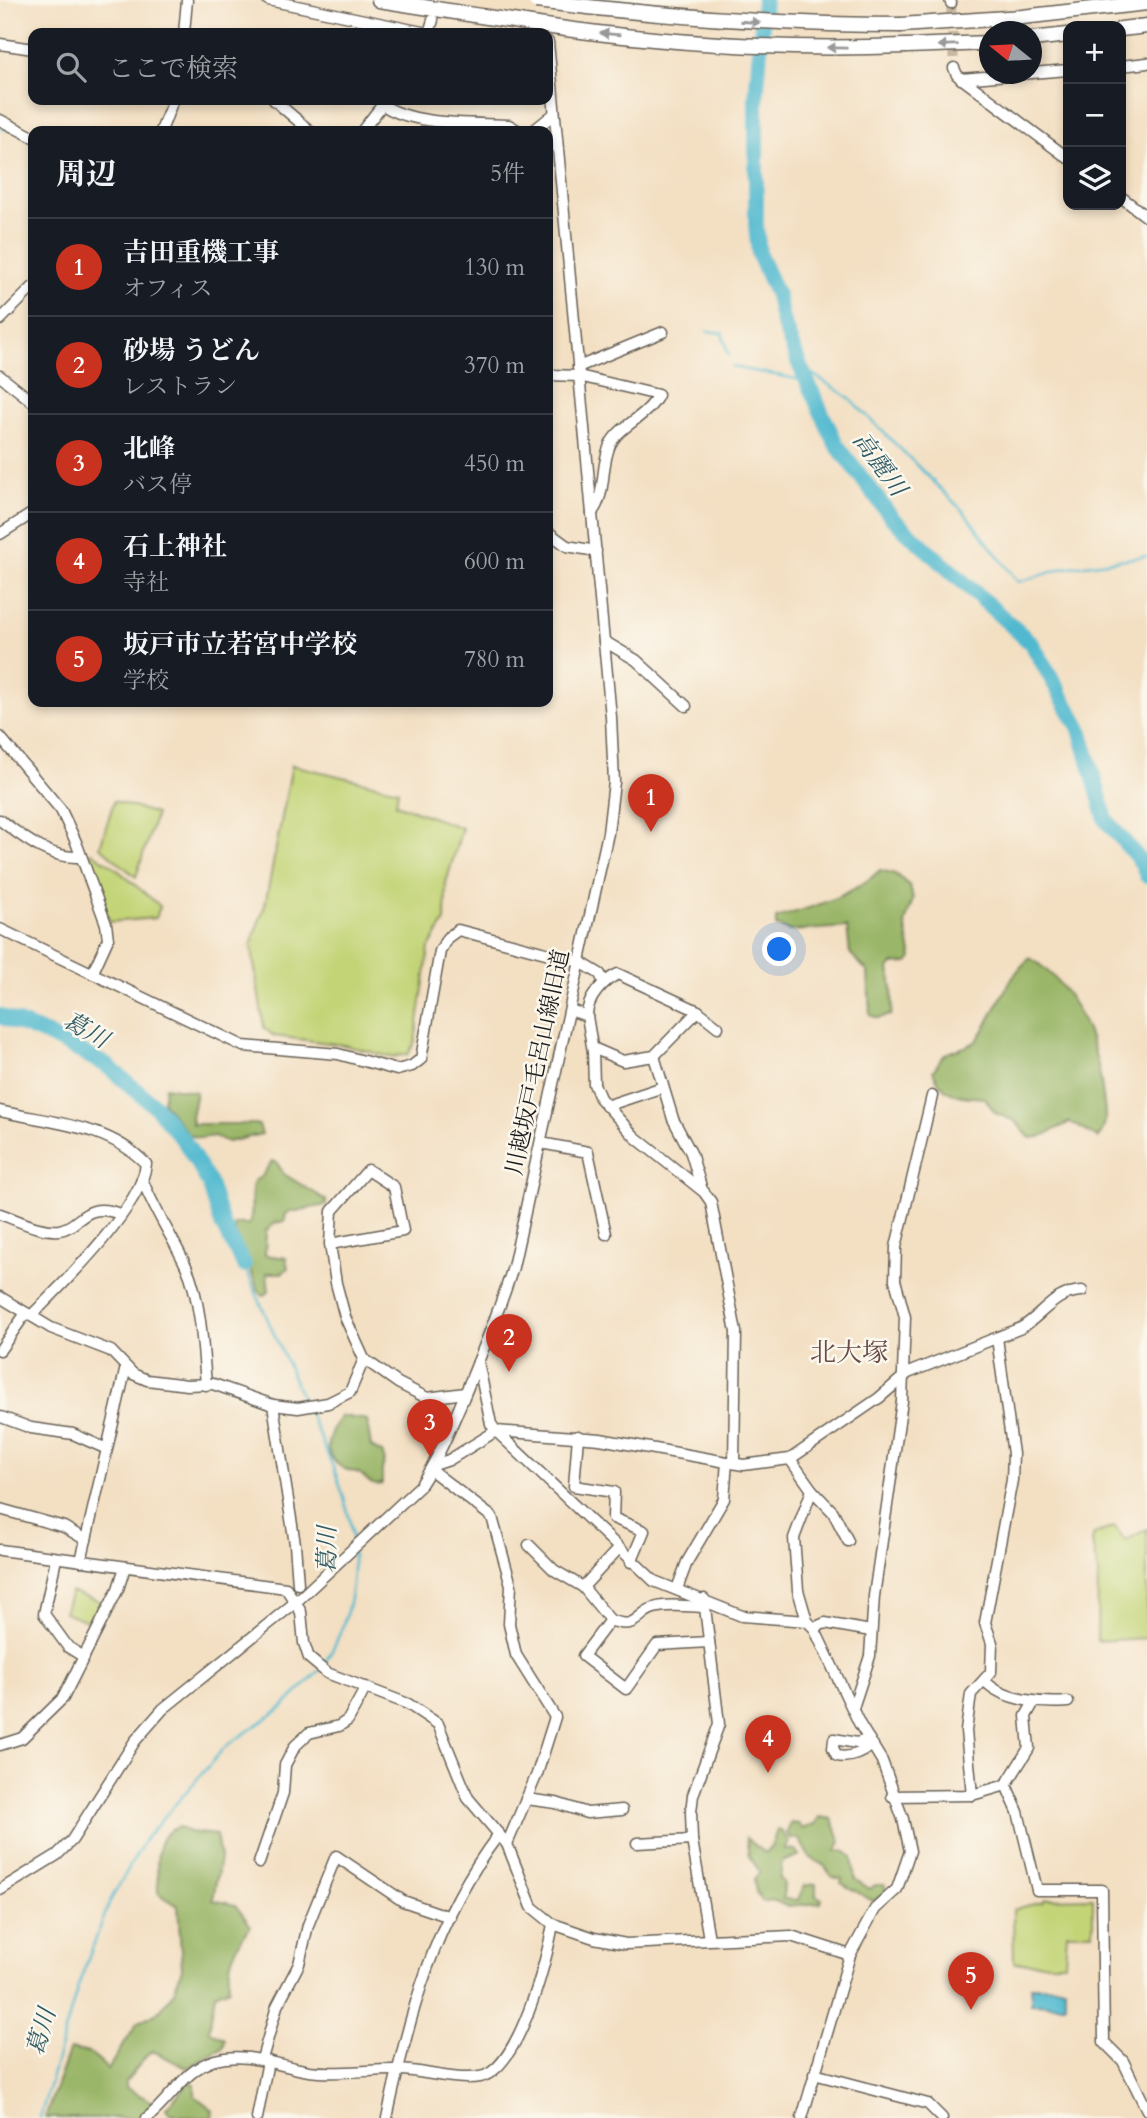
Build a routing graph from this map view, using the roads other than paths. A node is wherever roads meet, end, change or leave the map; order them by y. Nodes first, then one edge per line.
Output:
1 (187, 0) edge
2 (268, 0) edge
3 (379, 0) edge
4 (533, 0) edge
5 (544, 0) edge
6 (1147, 3) edge
7 (433, 20) dead end
8 (1147, 26) edge
9 (184, 28) edge
10 (404, 28) edge
11 (430, 28) edge
12 (536, 28) edge
13 (542, 28) edge
14 (1126, 28) edge
15 (553, 30) edge
16 (1063, 36) edge
17 (1042, 38) edge
18 (979, 43) edge
19 (0, 44) edge
20 (28, 48) edge
21 (1147, 63) edge
22 (1126, 65) edge
23 (954, 68) tunnel mouth
24 (1063, 70) edge
25 (961, 79) junction
26 (171, 105) edge
27 (280, 105) edge
28 (382, 105) edge
29 (386, 105) edge
30 (553, 105) edge
31 (554, 114) junction
32 (0, 120) edge
33 (163, 126) edge
34 (304, 126) edge
35 (366, 126) edge
36 (511, 126) edge
37 (539, 126) edge
38 (28, 134) edge
39 (1063, 154) edge
40 (1126, 201) edge
41 (1147, 217) edge
42 (28, 292) edge
43 (0, 320) edge
44 (663, 332) dead end
45 (579, 371) junction
46 (553, 374) edge
47 (0, 376) edge
48 (28, 398) edge
49 (592, 513) junction
50 (28, 516) edge
51 (2, 530) edge
52 (553, 535) edge
53 (596, 551) junction
54 (604, 641) junction
55 (685, 706) dead end
56 (0, 737) edge
57 (0, 820) edge
58 (80, 857) junction
59 (0, 929) edge
60 (580, 962) junction
61 (93, 972) junction
62 (603, 981) junction
63 (570, 1010) junction
64 (698, 1011) junction
65 (587, 1016) junction
66 (718, 1027) dead end
67 (593, 1048) junction
68 (654, 1056) junction
69 (663, 1087) junction
70 (932, 1096) dead end
71 (606, 1106) junction
72 (0, 1111) edge
73 (541, 1143) junction
74 (142, 1179) junction
75 (702, 1190) junction
76 (0, 1214) edge
77 (120, 1214) junction
78 (606, 1234) dead end
79 (330, 1244) junction
80 (1082, 1291) dead end
81 (0, 1297) edge
82 (28, 1315) junction
83 (997, 1338) junction
84 (0, 1350) edge
85 (364, 1359) junction
86 (478, 1362) junction
87 (125, 1367) junction
88 (903, 1376) junction
89 (206, 1385) junction
90 (465, 1393) junction
91 (273, 1405) junction
92 (1, 1417) edge
93 (496, 1431) junction
94 (578, 1436) junction
95 (107, 1448) junction
96 (790, 1459) junction
97 (730, 1462) junction
98 (433, 1467) junction
99 (812, 1490) junction
100 (0, 1509) edge
101 (86, 1540) junction
102 (848, 1541) dead end
103 (529, 1545) dead end
104 (618, 1549) junction
105 (0, 1550) edge
106 (56, 1559) junction
107 (81, 1561) junction
108 (631, 1562) junction
109 (125, 1567) junction
110 (298, 1584) dead end
111 (583, 1587) junction
112 (677, 1589) junction
113 (297, 1601) junction
114 (704, 1603) junction
115 (610, 1620) junction
116 (810, 1625) junction
117 (871, 1631) junction
118 (709, 1642) junction
119 (84, 1657) junction
120 (985, 1681) junction
121 (366, 1687) junction
122 (1034, 1702) junction
123 (1068, 1702) dead end
124 (853, 1708) junction
125 (0, 1745) edge
126 (1006, 1785) junction
127 (972, 1794) junction
128 (892, 1796) junction
129 (526, 1799) junction
130 (622, 1810) dead end
131 (503, 1839) junction
132 (692, 1840) junction
133 (637, 1843) dead end
134 (259, 1863) dead end
135 (0, 1890) edge
136 (450, 1917) junction
137 (554, 1924) junction
138 (709, 1939) junction
139 (850, 1955) junction
140 (265, 2060) junction
141 (397, 2070) junction
142 (814, 2074) junction
143 (1147, 2110) edge
144 (147, 2118) edge
145 (257, 2118) edge
146 (387, 2118) edge
147 (802, 2118) edge
148 (942, 2118) edge

1 - 9 street
2 - 10 street
3 - 12 highway
4 -> 6 highway, bridge
5 - 13 street
7 - 11 street
8 - 14 highway
18 -> 15 highway, bridge
16 - 17 highway
19 - 20 street
21 - 22 street
23 - 25 street
24 - 25 street
25 - 39 street
26 - 33 street
27 - 34 street
28 - 35 street
29 - 36 street
30 - 31 street, 川越坂戸毛呂山線旧道
31 - 37 street
31 - 45 street, 川越坂戸毛呂山線旧道
32 - 38 street
40 - 41 street
42 - 43 street
44 - 45 street
45 - 46 street
45 - 49 street, 川越坂戸毛呂山線旧道
45 - 49 street
47 - 48 street
49 - 53 street, 川越坂戸毛呂山線旧道
50 - 51 street
52 - 53 street
53 - 54 street, 川越坂戸毛呂山線旧道
54 - 55 street
54 - 60 street, 川越坂戸毛呂山線旧道
56 - 58 street
57 - 58 street
58 - 61 street
59 - 61 street
60 - 61 street
60 - 62 street
60 - 63 street, 川越坂戸毛呂山線旧道
62 - 64 street
62 - 65 street
63 - 65 street
63 - 73 street, 川越坂戸毛呂山線旧道
64 - 66 street
64 - 68 street
65 - 67 street
67 - 68 street
67 - 71 street
68 - 69 street
69 - 71 street
69 - 75 street
70 - 88 street
71 - 75 street
72 - 74 street
73 - 78 street
73 - 86 street, 川越坂戸毛呂山線旧道
74 - 77 street
74 - 89 street
75 - 97 street
76 - 77 street
77 - 82 street
79 - 79 street
79 - 85 street
80 - 83 street
81 - 82 street
82 - 84 street
82 - 87 street
83 - 88 street
83 - 120 street
85 - 90 street
85 - 91 street
86 - 90 street, 川越坂戸毛呂山線旧道
86 - 93 street
87 - 89 street
87 - 95 street
88 - 96 street
88 - 117 street
89 - 91 street
90 - 98 street, 川越坂戸毛呂山線旧道
91 - 110 street
92 - 95 street
93 - 94 street
93 - 98 street
93 - 104 street
94 - 97 street
94 - 108 street
95 - 101 street
96 - 97 street
96 - 99 street
97 - 112 street
98 - 113 street, 川越坂戸毛呂山線旧道
98 - 129 street
99 - 102 street
99 - 116 street
100 - 101 street
101 - 107 street
103 - 111 street
104 - 108 street
104 - 111 street
105 - 106 street
106 - 107 street
106 - 119 street
107 - 109 street
108 - 112 street
109 - 113 street
109 - 119 street
111 - 115 street
112 - 114 street
113 - 121 street
113 - 135 street, 川越坂戸毛呂山線旧道
114 - 115 street
114 - 116 street
114 - 118 street
115 - 118 street
116 - 117 street
116 - 124 street
117 - 124 street
118 - 132 street
119 - 125 street
120 - 122 street
120 - 127 street
121 - 131 street
121 - 134 street
122 - 123 street
122 - 126 street
124 - 128 street
126 - 127 street
126 - 143 street
127 - 128 street
128 - 139 street
129 - 130 street
129 - 131 street
131 - 136 street
131 - 137 street
132 - 133 street
132 - 138 street
136 - 140 street
136 - 141 street
137 - 138 street
137 - 141 street
138 - 139 street
139 - 142 street
140 - 141 street
140 - 144 street
140 - 145 street
141 - 146 street
142 - 147 street
142 - 148 street

